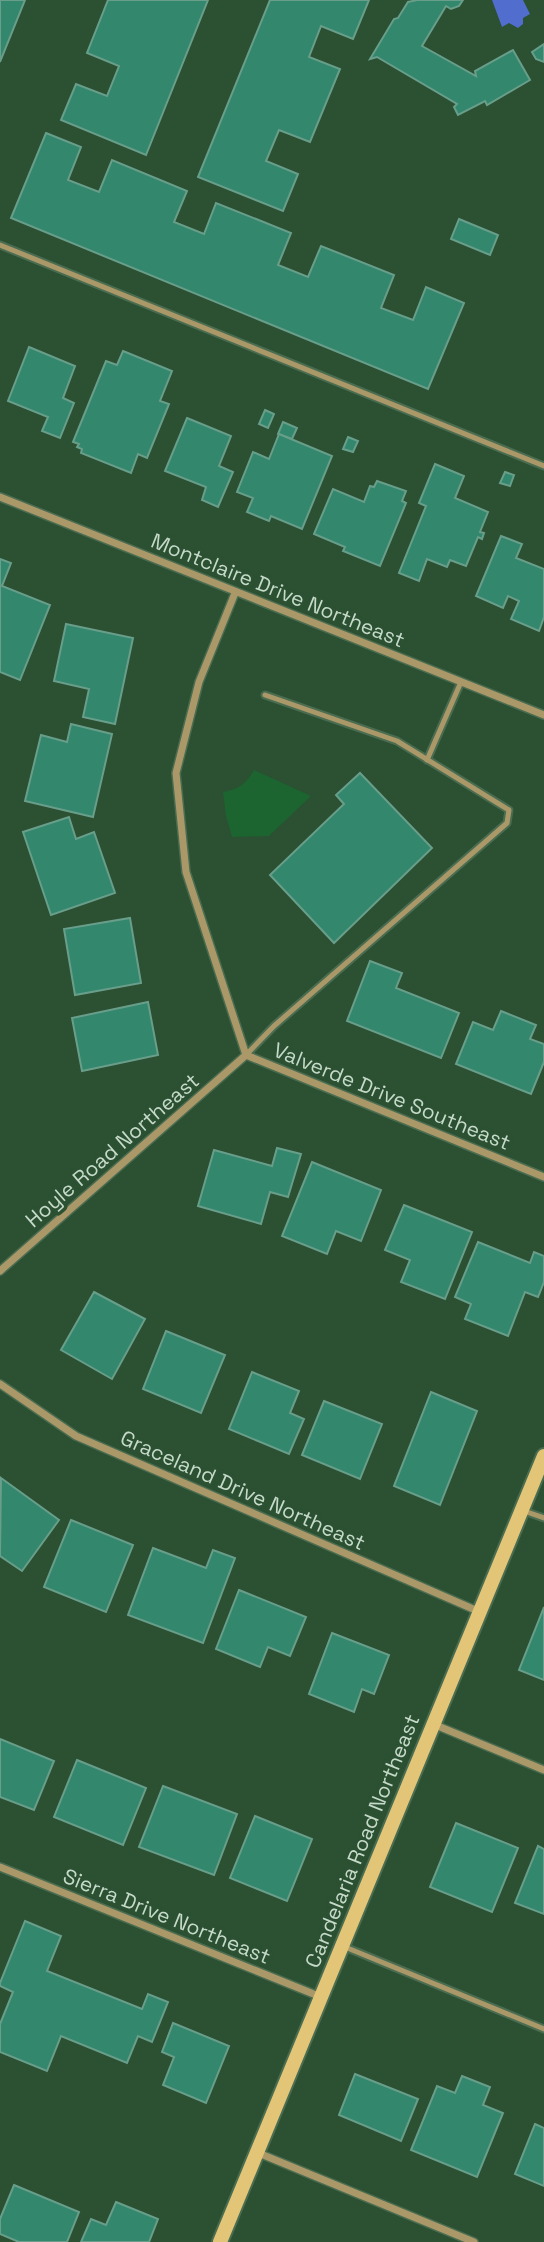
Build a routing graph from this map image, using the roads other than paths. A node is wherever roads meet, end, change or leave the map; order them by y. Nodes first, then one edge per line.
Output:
1 (0, 244) edge
2 (544, 466) edge
3 (0, 497) edge
4 (235, 593) junction
5 (461, 682) junction
6 (265, 695) dead end
7 (544, 715) edge
8 (427, 760) junction
9 (246, 1055) junction
10 (544, 1177) edge
11 (0, 1271) edge
12 (0, 1384) edge
13 (544, 1456) edge
14 (522, 1510) junction
15 (544, 1518) edge
16 (480, 1612) junction
17 (433, 1724) junction
18 (544, 1770) edge
19 (0, 1867) edge
20 (342, 1946) junction
21 (321, 1997) junction
22 (544, 2029) edge
23 (256, 2152) junction
24 (220, 2242) edge
25 (474, 2242) edge

1 - 2 lane
3 - 4 street, Montclaire Drive Northeast
4 - 5 street, Montclaire Drive Northeast
4 - 9 street, Valverde Drive Southeast
5 - 7 street, Montclaire Drive Northeast
5 - 8 lane
6 - 8 lane
8 - 9 lane
9 - 10 street, Valverde Drive Southeast
9 - 11 street, Hoyle Road Northeast
12 - 16 street, Graceland Drive Northeast
13 - 14 main road, Candelaria Road Northeast
14 - 15 lane
14 - 16 main road, Candelaria Road Northeast
16 - 17 main road, Candelaria Road Northeast
17 - 18 street
17 - 20 main road, Candelaria Road Northeast
19 - 21 street, Sierra Drive Northeast
20 - 21 main road, Candelaria Road Northeast
20 - 22 lane
21 - 23 main road, Candelaria Road Northeast
23 - 24 main road, Candelaria Road Northeast
23 - 25 street

